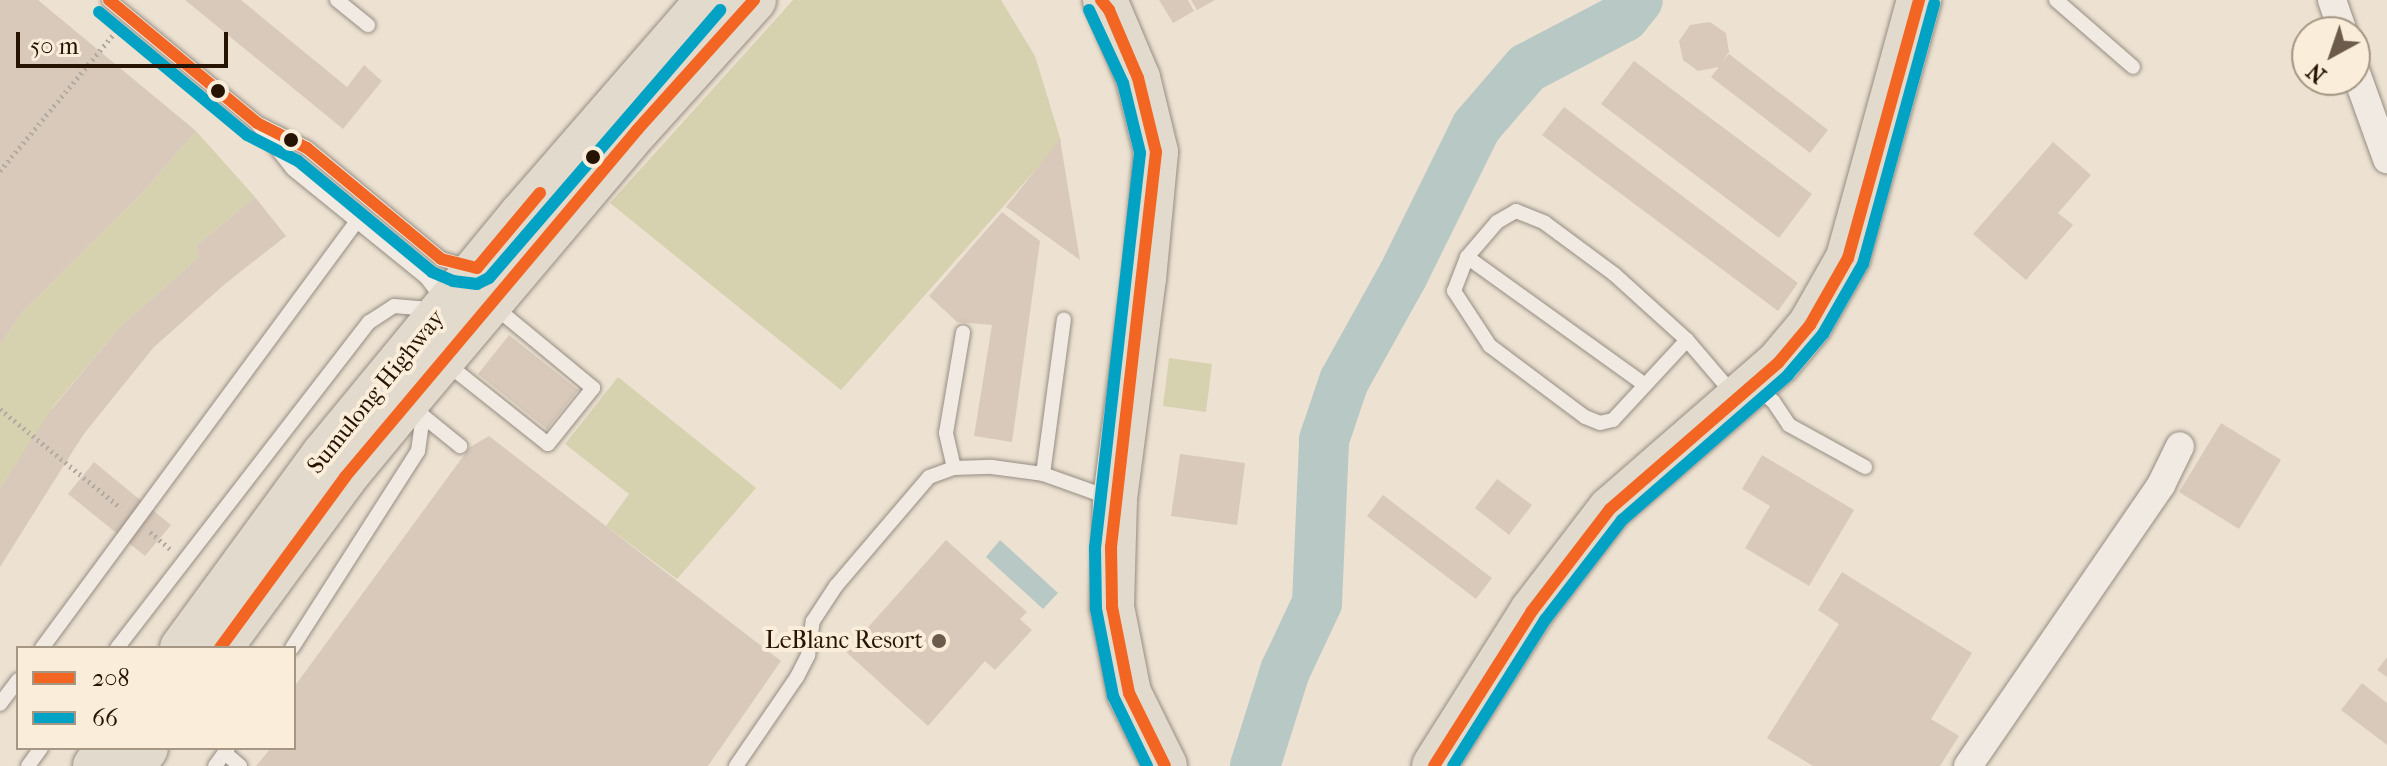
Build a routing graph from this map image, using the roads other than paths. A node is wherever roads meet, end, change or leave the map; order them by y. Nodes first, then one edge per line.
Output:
1 (109, 0) edge
2 (337, 0) edge
3 (708, 0) edge
4 (754, 0) edge
5 (1919, 0) edge
6 (2056, 0) edge
7 (1105, 3) edge
8 (368, 25) dead end
9 (2133, 67) dead end
10 (2364, 96) edge
11 (257, 123) junction
12 (2387, 159) edge
13 (357, 221) junction
14 (1467, 257) junction
15 (484, 285) junction
16 (441, 310) junction
17 (1064, 319) dead end
18 (963, 332) dead end
19 (1687, 340) junction
20 (443, 360) junction
21 (1645, 385) junction
22 (1745, 392) junction
23 (417, 407) junction
24 (460, 446) dead end
25 (2180, 446) dead end
26 (1865, 467) dead end
27 (954, 468) junction
28 (1043, 474) junction
29 (1115, 499) junction
30 (43, 646) edge
31 (118, 646) edge
32 (183, 646) edge
33 (221, 646) edge
34 (293, 646) edge
35 (16, 683) edge
36 (0, 704) edge
37 (107, 750) edge
38 (226, 750) edge
39 (1164, 765) edge
40 (95, 766) edge
41 (215, 766) edge
42 (240, 766) edge
43 (736, 766) edge
44 (1434, 766) edge
45 (1968, 766) edge

1 - 11 lane
2 - 8 lane
3 - 15 main road, Sumulong Highway
4 - 15 main road, Sumulong Highway
5 - 22 main road
6 - 9 lane
7 - 29 main road
10 - 12 street
11 - 13 lane
11 - 15 lane
13 - 16 lane
13 - 30 lane
14 - 19 lane
14 - 21 lane
14 - 21 lane
15 - 16 main road, Sumulong Highway
15 - 20 main road, Sumulong Highway
15 - 20 lane
16 - 31 lane
16 - 32 main road, Sumulong Highway
17 - 28 lane
18 - 27 lane
19 - 21 lane
19 - 22 lane
20 - 23 main road, Sumulong Highway
22 - 26 lane
22 - 44 main road
23 - 24 lane
23 - 33 main road, Sumulong Highway
23 - 34 lane
25 - 45 street
27 - 28 lane
27 - 43 lane
28 - 29 lane
29 - 39 main road
35 - 36 lane
37 - 40 main road
38 - 41 lane
38 - 42 lane

